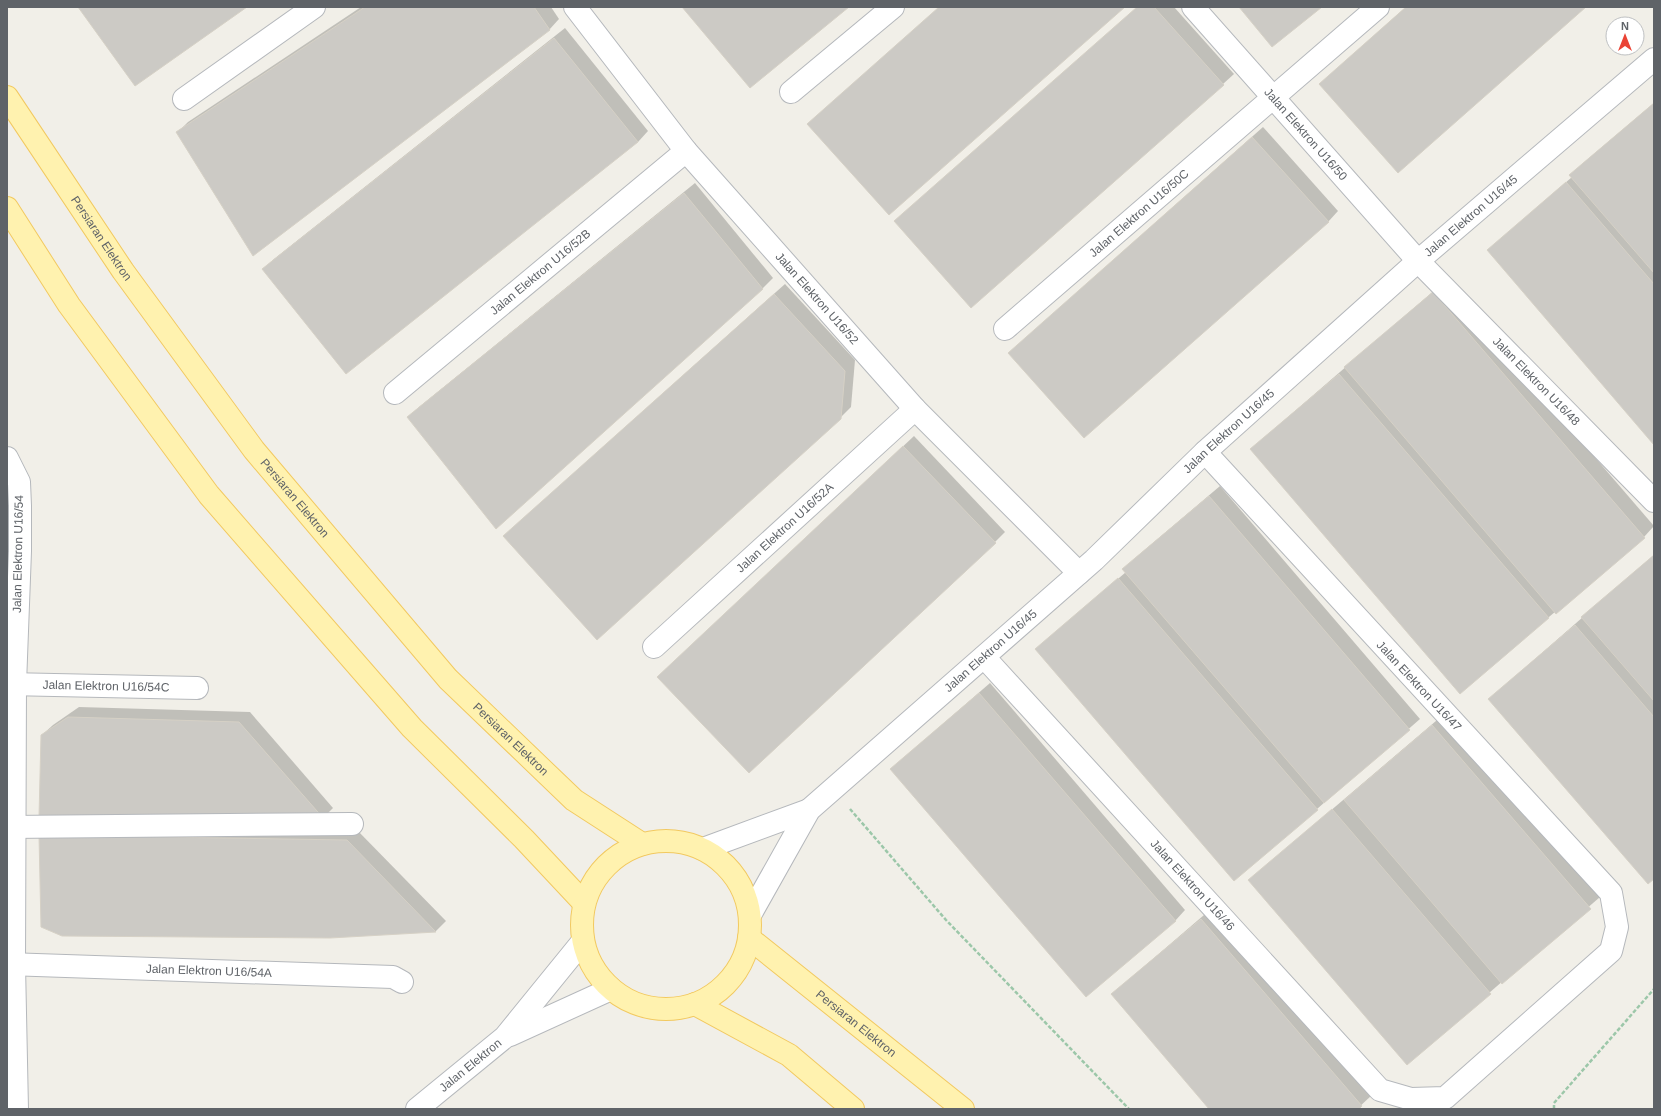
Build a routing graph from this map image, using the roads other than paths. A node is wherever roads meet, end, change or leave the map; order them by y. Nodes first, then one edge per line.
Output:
1 (314, 7) edge
2 (575, 7) edge
3 (893, 7) edge
4 (1193, 7) edge
5 (1378, 7) edge
6 (1654, 59) edge
7 (791, 92) dead end
8 (7, 97) edge
9 (1274, 98) junction
10 (184, 99) dead end
11 (686, 151) junction
12 (7, 208) edge
13 (1418, 261) junction
14 (1005, 329) dead end
15 (395, 393) dead end
16 (915, 409) junction
17 (1205, 452) junction
18 (7, 458) edge
19 (1654, 501) edge
20 (14, 551) edge
21 (1079, 573) junction
22 (654, 647) dead end
23 (984, 657) junction
24 (11, 684) edge
25 (197, 688) dead end
26 (809, 810) junction
27 (352, 824) dead end
28 (11, 827) edge
29 (642, 844) junction
30 (703, 849) junction
31 (584, 903) junction
32 (750, 915) junction
33 (1617, 927) joint
34 (749, 938) junction
35 (583, 941) junction
36 (11, 964) edge
37 (402, 982) dead end
38 (611, 989) junction
39 (695, 1004) junction
40 (505, 1037) junction
41 (17, 1109) edge
42 (417, 1109) edge
43 (853, 1109) edge
44 (963, 1109) edge

1 - 10 street
2 - 11 street, Jalan Elektron U16/52
3 - 7 street
4 - 9 street, Jalan Elektron U16/50
5 - 9 street, Jalan Elektron U16/50C
6 - 13 street, Jalan Elektron U16/45
8 - 29 main road, Persiaran Elektron
9 - 13 street, Jalan Elektron U16/50
9 - 14 street, Jalan Elektron U16/50C
11 - 15 street, Jalan Elektron U16/52B
11 - 16 street, Jalan Elektron U16/52
12 - 31 main road
13 - 17 street, Jalan Elektron U16/45
13 - 19 street, Jalan Elektron U16/48
16 - 21 street, Jalan Elektron U16/52
16 - 22 street, Jalan Elektron U16/52A
17 - 21 street, Jalan Elektron U16/45
17 - 33 street, Jalan Elektron U16/47
18 - 20 street, Jalan Elektron U16/54
20 - 24 street, Jalan Elektron U16/54
21 - 23 street, Jalan Elektron U16/45
23 - 26 street, Jalan Elektron U16/45
23 - 33 street, Jalan Elektron U16/46
24 - 25 street, Jalan Elektron U16/54C
24 - 28 street, Jalan Elektron U16/54
26 - 30 street
26 - 32 street
27 - 28 street
28 - 36 street, Jalan Elektron U16/54
29 - 30 main road
29 - 31 main road
30 - 32 main road
31 - 35 main road
32 - 34 main road
34 - 39 main road
34 - 44 main road, Persiaran Elektron
35 - 38 main road
35 - 40 street
36 - 37 street, Jalan Elektron U16/54A
36 - 41 street, Jalan Elektron U16/54
38 - 39 main road
38 - 40 street
39 - 43 main road
40 - 42 street, Jalan Elektron

